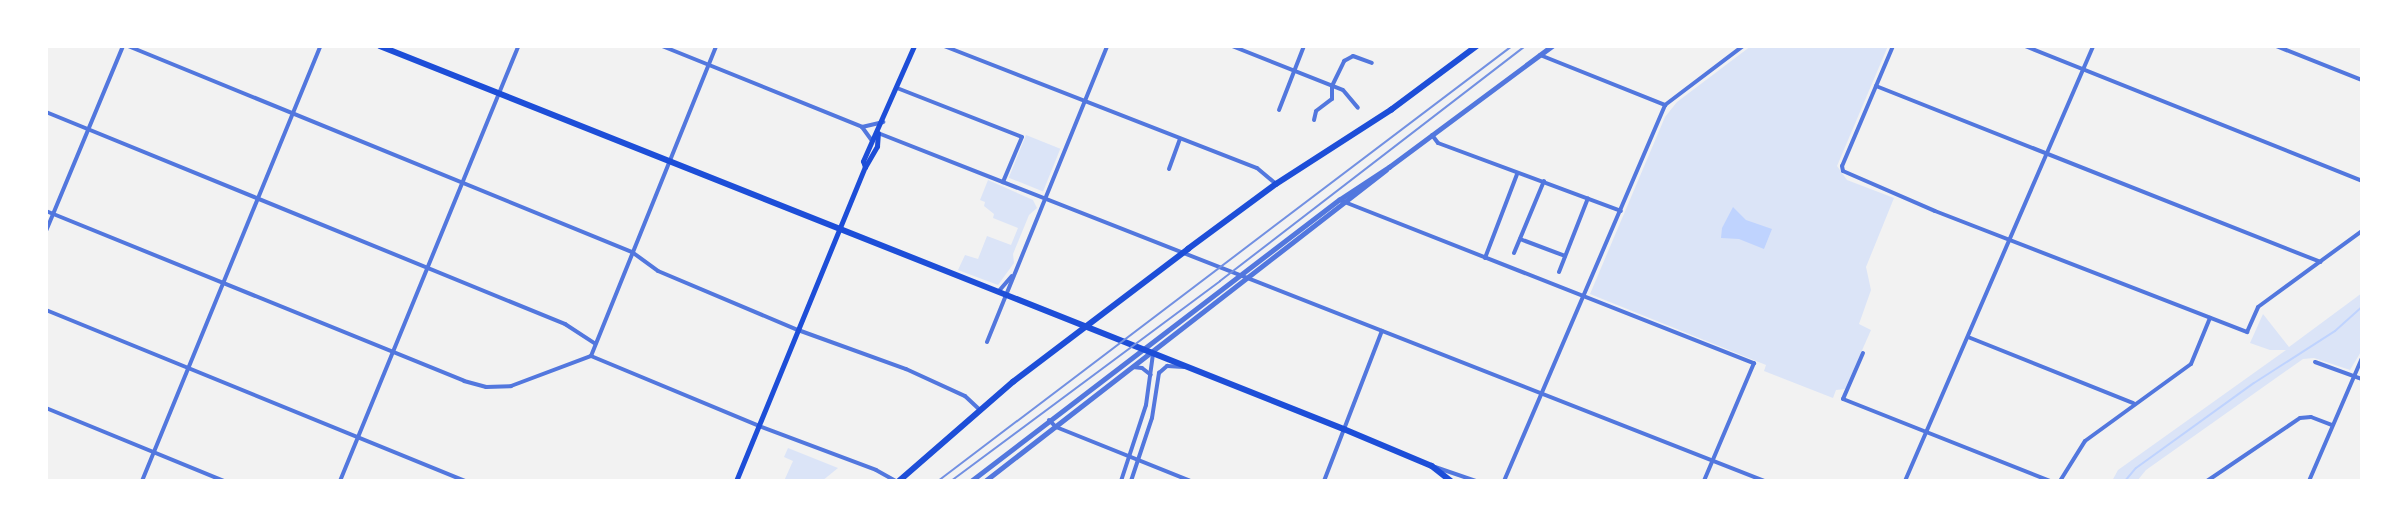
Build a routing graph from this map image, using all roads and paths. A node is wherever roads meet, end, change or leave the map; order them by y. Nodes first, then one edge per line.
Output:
1 (122, 46) edge
2 (128, 46) edge
3 (320, 46) edge
4 (380, 46) edge
5 (518, 46) edge
6 (662, 46) edge
7 (716, 46) edge
8 (914, 46) edge
9 (944, 46) edge
10 (1107, 46) edge
11 (1232, 46) edge
12 (1304, 46) edge
13 (1477, 46) edge
14 (1552, 46) edge
15 (1743, 46) edge
16 (1893, 46) edge
17 (2025, 46) edge
18 (2093, 46) edge
19 (2276, 46) edge
20 (1540, 55) junction
21 (1372, 63) dead end
22 (708, 65) junction
23 (2083, 70) junction
24 (1295, 71) junction
25 (2362, 80) edge
26 (1332, 86) junction
27 (1876, 86) junction
28 (897, 88) junction
29 (498, 94) junction
30 (1084, 102) junction
31 (1665, 105) junction
32 (1358, 108) dead end
33 (1279, 110) dead end
34 (46, 112) edge
35 (292, 113) junction
36 (1314, 120) dead end
37 (883, 122) junction
38 (862, 127) junction
39 (88, 130) junction
40 (878, 133) junction
41 (1432, 135) junction
42 (1180, 139) junction
43 (872, 141) junction
44 (2047, 155) junction
45 (668, 162) junction
46 (865, 167) junction
47 (1389, 168) junction
48 (1168, 169) dead end
49 (1517, 174) junction
50 (1544, 181) junction
51 (2362, 181) edge
52 (1004, 182) junction
53 (461, 183) junction
54 (1276, 184) junction
55 (258, 198) junction
56 (1044, 198) junction
57 (1588, 198) junction
58 (1339, 200) junction
59 (1347, 203) junction
60 (46, 211) edge
61 (1621, 211) junction
62 (54, 214) junction
63 (839, 229) junction
64 (46, 231) edge
65 (2362, 231) edge
66 (1520, 239) junction
67 (2011, 240) junction
68 (632, 252) junction
69 (1183, 253) junction
70 (1514, 254) dead end
71 (1565, 256) junction
72 (1485, 258) junction
73 (2320, 262) junction
74 (428, 267) junction
75 (1559, 272) dead end
76 (1012, 276) junction
77 (1241, 276) junction
78 (1248, 278) junction
79 (223, 283) junction
80 (998, 292) junction
81 (1008, 296) junction
82 (1584, 296) junction
83 (46, 310) edge
84 (2210, 318) junction
85 (1086, 326) junction
86 (798, 330) junction
87 (1382, 331) junction
88 (1968, 337) junction
89 (594, 342) junction
90 (987, 342) dead end
91 (1144, 351) junction
92 (392, 352) junction
93 (1863, 353) dead end
94 (1152, 354) junction
95 (591, 356) junction
96 (2362, 358) edge
97 (2315, 362) dead end
98 (1133, 367) junction
99 (1186, 367) junction
100 (188, 368) junction
101 (1150, 375) junction
102 (2353, 376) junction
103 (2362, 379) edge
104 (1542, 394) junction
105 (2133, 403) junction
106 (46, 408) edge
107 (979, 409) junction
108 (1049, 420) junction
109 (2332, 424) junction
110 (759, 426) junction
111 (1056, 427) junction
112 (1344, 429) junction
113 (1926, 433) junction
114 (358, 437) junction
115 (153, 452) junction
116 (1131, 457) junction
117 (1139, 460) junction
118 (1712, 461) junction
119 (1432, 466) junction
120 (142, 481) edge
121 (224, 481) edge
122 (340, 481) edge
123 (465, 481) edge
124 (736, 481) edge
125 (897, 481) edge
126 (971, 481) edge
127 (985, 481) edge
128 (1122, 481) edge
129 (1131, 481) edge
130 (1190, 481) edge
131 (1324, 481) edge
132 (1451, 481) edge
133 (1476, 481) edge
134 (1504, 481) edge
135 (1704, 481) edge
136 (1764, 481) edge
137 (1905, 481) edge
138 (2050, 481) edge
139 (2060, 481) edge
140 (2207, 481) edge
141 (2309, 481) edge

1 - 39 street
2 - 35 street
3 - 35 street
4 - 29 main road
5 - 29 street
6 - 22 street
7 - 22 street
8 - 28 main road
9 - 30 street
10 - 30 street
11 - 24 street
12 - 24 street
13 - 54 main road
14 - 20 street
15 - 31 street
16 - 27 street
17 - 23 street
18 - 23 street
19 - 25 street
20 - 31 street
20 - 41 street
21 - 26 street
22 - 38 street
22 - 45 street
23 - 44 street
23 - 51 street
24 - 26 street
24 - 33 street
26 - 32 street
26 - 36 street
27 - 44 street
27 - 67 street
28 - 37 main road
28 - 52 street
29 - 45 main road
29 - 53 street
30 - 42 street
30 - 56 street
31 - 61 street
34 - 39 street
35 - 53 street
35 - 55 street
37 - 38 street
37 - 40 main road
38 - 43 street
39 - 55 street
39 - 62 street
40 - 43 main road
40 - 46 main road
40 - 52 street
41 - 47 street
41 - 49 street
42 - 48 street
42 - 54 street
43 - 46 main road
44 - 67 street
44 - 73 street
45 - 63 main road
45 - 68 street
46 - 63 main road
47 - 58 street
47 - 59 street
49 - 50 street
49 - 72 street
50 - 57 street
50 - 66 street
52 - 56 street
53 - 68 street
53 - 74 street
54 - 69 main road
55 - 74 street
55 - 79 street
56 - 69 street
56 - 76 street
57 - 61 street
57 - 71 street
58 - 59 street
58 - 77 street
59 - 72 street
59 - 78 street
60 - 62 street
61 - 82 street
62 - 64 street
62 - 79 street
63 - 80 main road
63 - 86 main road
65 - 73 street
66 - 70 street
66 - 71 street
67 - 84 street
67 - 88 street
68 - 86 street
68 - 89 street
69 - 77 street
69 - 85 main road
71 - 75 street
72 - 82 street
73 - 84 street
74 - 89 street
74 - 92 street
76 - 80 street
76 - 81 street
77 - 78 street
77 - 91 street
78 - 87 street
78 - 94 street
79 - 92 street
79 - 100 street
80 - 81 main road
81 - 85 main road
81 - 90 street
82 - 104 street
82 - 118 street
83 - 100 street
84 - 105 street
85 - 91 main road
85 - 107 main road
86 - 107 street
86 - 110 main road
87 - 104 street
87 - 112 street
88 - 105 street
88 - 113 street
89 - 95 street
91 - 94 main road
91 - 108 street
92 - 95 street
92 - 114 street
93 - 113 street
94 - 98 street
94 - 99 main road
94 - 101 street
95 - 110 street
96 - 102 street
97 - 102 street
98 - 101 street
98 - 111 street
99 - 112 main road
99 - 117 street
100 - 114 street
100 - 115 street
101 - 116 street
102 - 103 street
102 - 109 street
104 - 118 street
104 - 134 street
105 - 139 street
106 - 115 street
107 - 125 main road
108 - 111 street
108 - 126 street
109 - 140 street
109 - 141 street
110 - 124 main road
110 - 125 street
111 - 116 street
111 - 127 street
112 - 119 main road
112 - 131 street
113 - 137 street
113 - 138 street
114 - 122 street
114 - 123 street
115 - 120 street
115 - 121 street
116 - 117 street
116 - 128 street
117 - 129 street
117 - 130 street
118 - 135 street
118 - 136 street
119 - 132 main road
119 - 133 street

